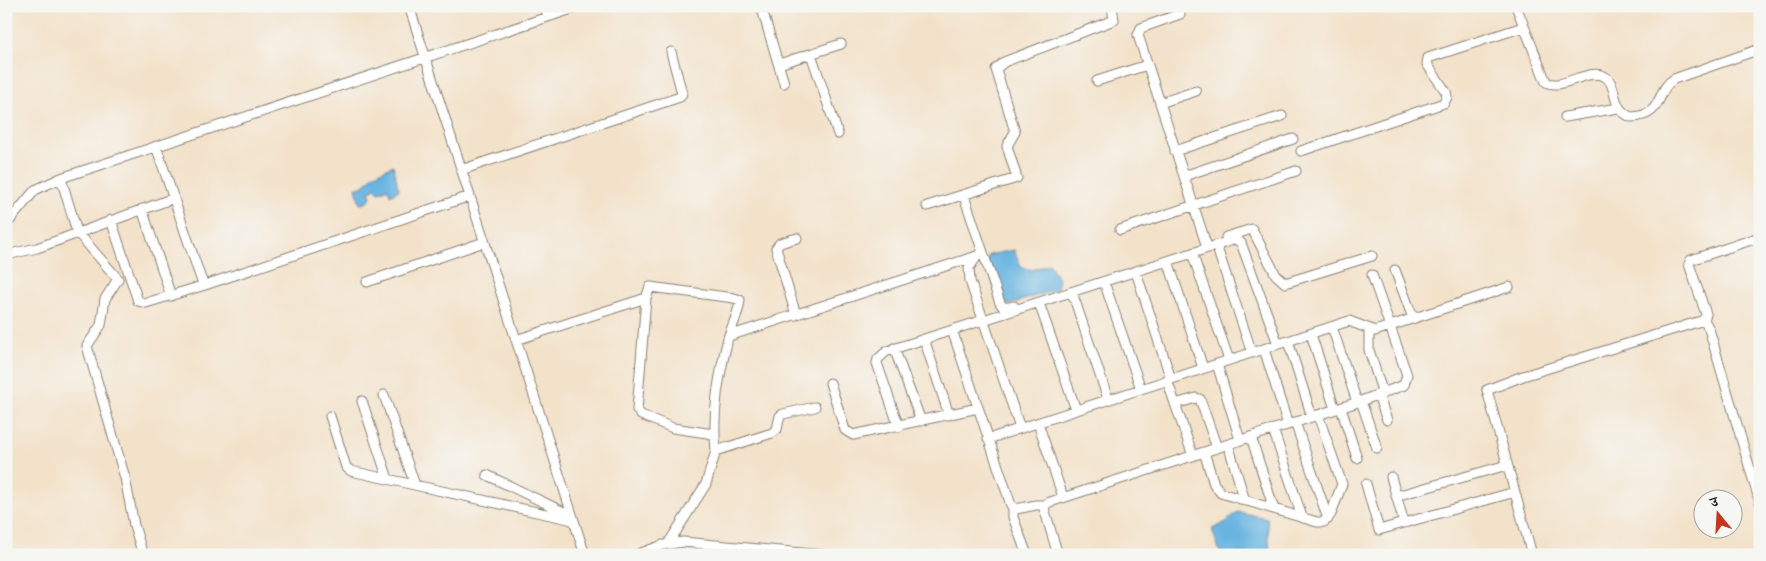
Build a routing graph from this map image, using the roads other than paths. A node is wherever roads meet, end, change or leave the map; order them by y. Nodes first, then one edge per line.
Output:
1 (409, 6) edge
2 (544, 6) edge
3 (581, 6) edge
4 (761, 6) edge
5 (1112, 6) edge
6 (1516, 6) edge
7 (1180, 14) dead end
8 (548, 17) junction
9 (1523, 27) junction
10 (841, 44) dead end
11 (1760, 49) edge
12 (671, 52) dead end
13 (811, 54) junction
14 (425, 56) junction
15 (779, 64) junction
16 (1148, 65) junction
17 (1097, 81) dead end
18 (784, 83) dead end
19 (1196, 91) dead end
20 (1160, 103) junction
21 (1618, 108) junction
22 (1282, 116) dead end
23 (1565, 117) dead end
24 (838, 134) dead end
25 (1293, 139) dead end
26 (156, 146) junction
27 (1175, 151) junction
28 (1301, 151) dead end
29 (461, 170) junction
30 (1296, 171) dead end
31 (1184, 176) junction
32 (61, 178) junction
33 (470, 196) junction
34 (964, 196) junction
35 (174, 198) junction
36 (1193, 205) junction
37 (927, 206) dead end
38 (142, 209) junction
39 (111, 220) junction
40 (6, 225) edge
41 (1120, 230) dead end
42 (77, 232) junction
43 (1760, 237) edge
44 (797, 238) dead end
45 (484, 242) junction
46 (1206, 244) junction
47 (1216, 245) junction
48 (1192, 253) junction
49 (6, 255) edge
50 (980, 255) junction
51 (1372, 256) dead end
52 (1168, 261) junction
53 (1395, 270) dead end
54 (1136, 272) junction
55 (1372, 275) dead end
56 (118, 278) junction
57 (367, 282) dead end
58 (1104, 282) junction
59 (205, 285) junction
60 (1509, 288) dead end
61 (133, 289) junction
62 (1072, 292) junction
63 (170, 296) junction
64 (646, 298) junction
65 (1039, 303) junction
66 (796, 315) junction
67 (1413, 318) junction
68 (1704, 320) junction
69 (984, 321) junction
70 (1390, 326) junction
71 (1332, 327) junction
72 (952, 330) junction
73 (1368, 330) junction
74 (1311, 334) junction
75 (729, 336) junction
76 (924, 339) junction
77 (516, 340) junction
78 (1288, 341) junction
79 (1278, 344) junction
80 (894, 348) junction
81 (1264, 348) junction
82 (1252, 353) junction
83 (1229, 360) junction
84 (1217, 364) junction
85 (1203, 368) junction
86 (1169, 379) junction
87 (830, 383) dead end
88 (1140, 389) junction
89 (1380, 394) junction
90 (384, 395) dead end
91 (1108, 399) junction
92 (362, 401) dead end
93 (1359, 402) junction
94 (1175, 404) junction
95 (815, 407) dead end
96 (978, 408) junction
97 (1338, 409) junction
98 (1076, 410) junction
99 (949, 415) junction
100 (330, 416) dead end
101 (1315, 416) junction
102 (1387, 420) dead end
103 (921, 421) junction
104 (1038, 423) junction
105 (1292, 423) junction
106 (898, 427) junction
107 (1020, 428) junction
108 (1273, 430) junction
109 (714, 434) junction
110 (1251, 437) junction
111 (988, 439) junction
112 (1240, 440) junction
113 (1228, 444) junction
114 (1218, 448) junction
115 (1377, 448) dead end
116 (716, 451) junction
117 (1204, 452) junction
118 (1193, 456) junction
119 (1357, 458) dead end
120 (1507, 465) junction
121 (487, 475) dead end
122 (1391, 477) dead end
123 (388, 479) junction
124 (1366, 484) dead end
125 (415, 485) junction
126 (1515, 492) junction
127 (1396, 496) junction
128 (1063, 497) junction
129 (1244, 501) junction
130 (1760, 503) edge
131 (1044, 505) junction
132 (1013, 508) junction
133 (1274, 509) junction
134 (1302, 517) junction
135 (573, 518) junction
136 (1328, 519) junction
137 (1404, 523) junction
138 (668, 544) junction
139 (143, 555) edge
140 (585, 555) edge
141 (636, 555) edge
142 (824, 555) edge
143 (1027, 555) edge
144 (1058, 555) edge
145 (1532, 555) edge

1 - 14 street
2 - 8 street
3 - 8 street
4 - 15 street
5 - 34 street
6 - 9 street
7 - 16 street
8 - 14 street
9 - 21 street
9 - 28 street
10 - 13 street
11 - 21 street
12 - 29 street
13 - 15 street
13 - 24 street
14 - 26 street
14 - 29 street
15 - 18 street
16 - 17 street
16 - 20 street
19 - 20 street
20 - 27 street
21 - 23 street
22 - 27 street
25 - 31 street
26 - 32 street
26 - 35 street
27 - 31 street
29 - 33 street
30 - 36 street
31 - 36 street
32 - 40 street
32 - 42 street
33 - 45 street
33 - 59 street
34 - 37 street
34 - 50 street
35 - 38 street
35 - 59 street
36 - 41 street
36 - 46 street
38 - 39 street
38 - 63 street
39 - 42 street
39 - 61 street
42 - 49 street
42 - 56 street
43 - 68 street
44 - 66 street
45 - 57 street
45 - 77 street
46 - 50 street
46 - 51 street
47 - 48 street
47 - 79 street
47 - 82 street
48 - 52 street
48 - 83 street
50 - 66 street
50 - 69 street
52 - 54 street
52 - 85 street
53 - 67 street
54 - 58 street
54 - 86 street
55 - 70 street
56 - 61 street
56 - 139 street
58 - 62 street
58 - 88 street
59 - 63 street
60 - 67 street
61 - 63 street
62 - 65 street
62 - 91 street
64 - 75 street
64 - 77 street
64 - 109 street
65 - 69 street
65 - 98 street
66 - 75 street
67 - 70 street
68 - 120 street
68 - 130 street
69 - 72 street
69 - 107 street
70 - 73 street
70 - 89 street
71 - 73 street
71 - 74 street
71 - 93 street
72 - 76 street
72 - 96 street
73 - 89 street
74 - 78 street
74 - 97 street
75 - 109 street
76 - 80 street
76 - 99 street
77 - 135 street
78 - 79 street
78 - 101 street
79 - 81 street
80 - 103 street
80 - 106 street
81 - 82 street
81 - 105 street
82 - 83 street
83 - 84 street
84 - 85 street
84 - 112 street
85 - 86 street
86 - 88 street
86 - 94 street
87 - 106 street
88 - 91 street
89 - 93 street
89 - 102 street
90 - 125 street
91 - 98 street
92 - 123 street
93 - 97 street
93 - 115 street
94 - 114 street
94 - 118 street
95 - 116 street
96 - 99 street
96 - 111 street
97 - 101 street
97 - 119 street
98 - 104 street
99 - 103 street
100 - 123 street
101 - 105 street
101 - 136 street
103 - 106 street
104 - 107 street
104 - 128 street
105 - 108 street
105 - 136 street
107 - 111 street
108 - 110 street
108 - 134 street
109 - 116 street
110 - 112 street
110 - 133 street
111 - 132 street
112 - 113 street
113 - 114 street
113 - 129 street
114 - 117 street
116 - 138 street
117 - 118 street
117 - 129 street
118 - 128 street
120 - 126 street
120 - 127 street
121 - 135 street
122 - 127 street
123 - 125 street
124 - 137 street
125 - 135 street
126 - 137 street
126 - 145 street
127 - 137 street
128 - 131 street
129 - 133 street
131 - 132 street
131 - 144 street
132 - 143 street
133 - 134 street
134 - 136 street
135 - 140 street
138 - 141 street
138 - 142 street

